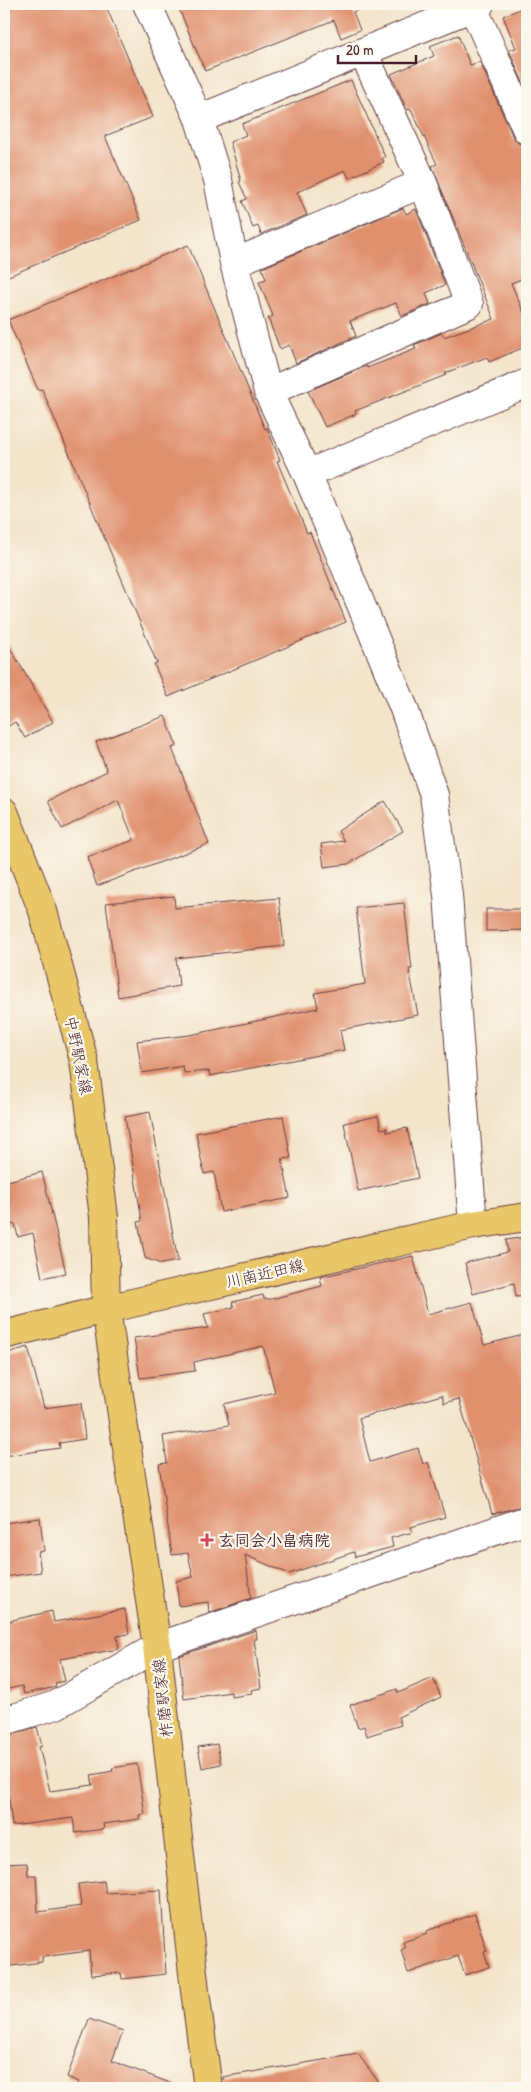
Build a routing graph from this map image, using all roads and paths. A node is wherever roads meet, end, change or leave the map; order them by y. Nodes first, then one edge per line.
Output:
1 (147, 4) edge
2 (476, 5) edge
3 (363, 52) junction
4 (199, 119) junction
5 (527, 130) edge
6 (423, 183) junction
7 (234, 263) junction
8 (527, 383) edge
9 (268, 392) junction
10 (307, 474) junction
11 (4, 812) edge
12 (527, 1217) edge
13 (473, 1226) junction
14 (106, 1309) junction
15 (4, 1335) edge
16 (527, 1520) edge
17 (157, 1647) junction
18 (4, 1721) edge
19 (208, 2088) edge

1 - 4 street
2 - 3 street
2 - 5 street
3 - 4 street
3 - 6 street
4 - 7 street
6 - 7 street
6 - 9 street
7 - 9 street
8 - 10 street
9 - 10 street
10 - 13 street
11 - 14 main road, 中野駅家線
12 - 13 main road, 川南近田線
13 - 14 main road, 川南近田線
14 - 15 main road, 川南近田線
14 - 17 main road, 柞磨駅家線
16 - 17 street
17 - 18 street
17 - 19 main road, 柞磨駅家線

